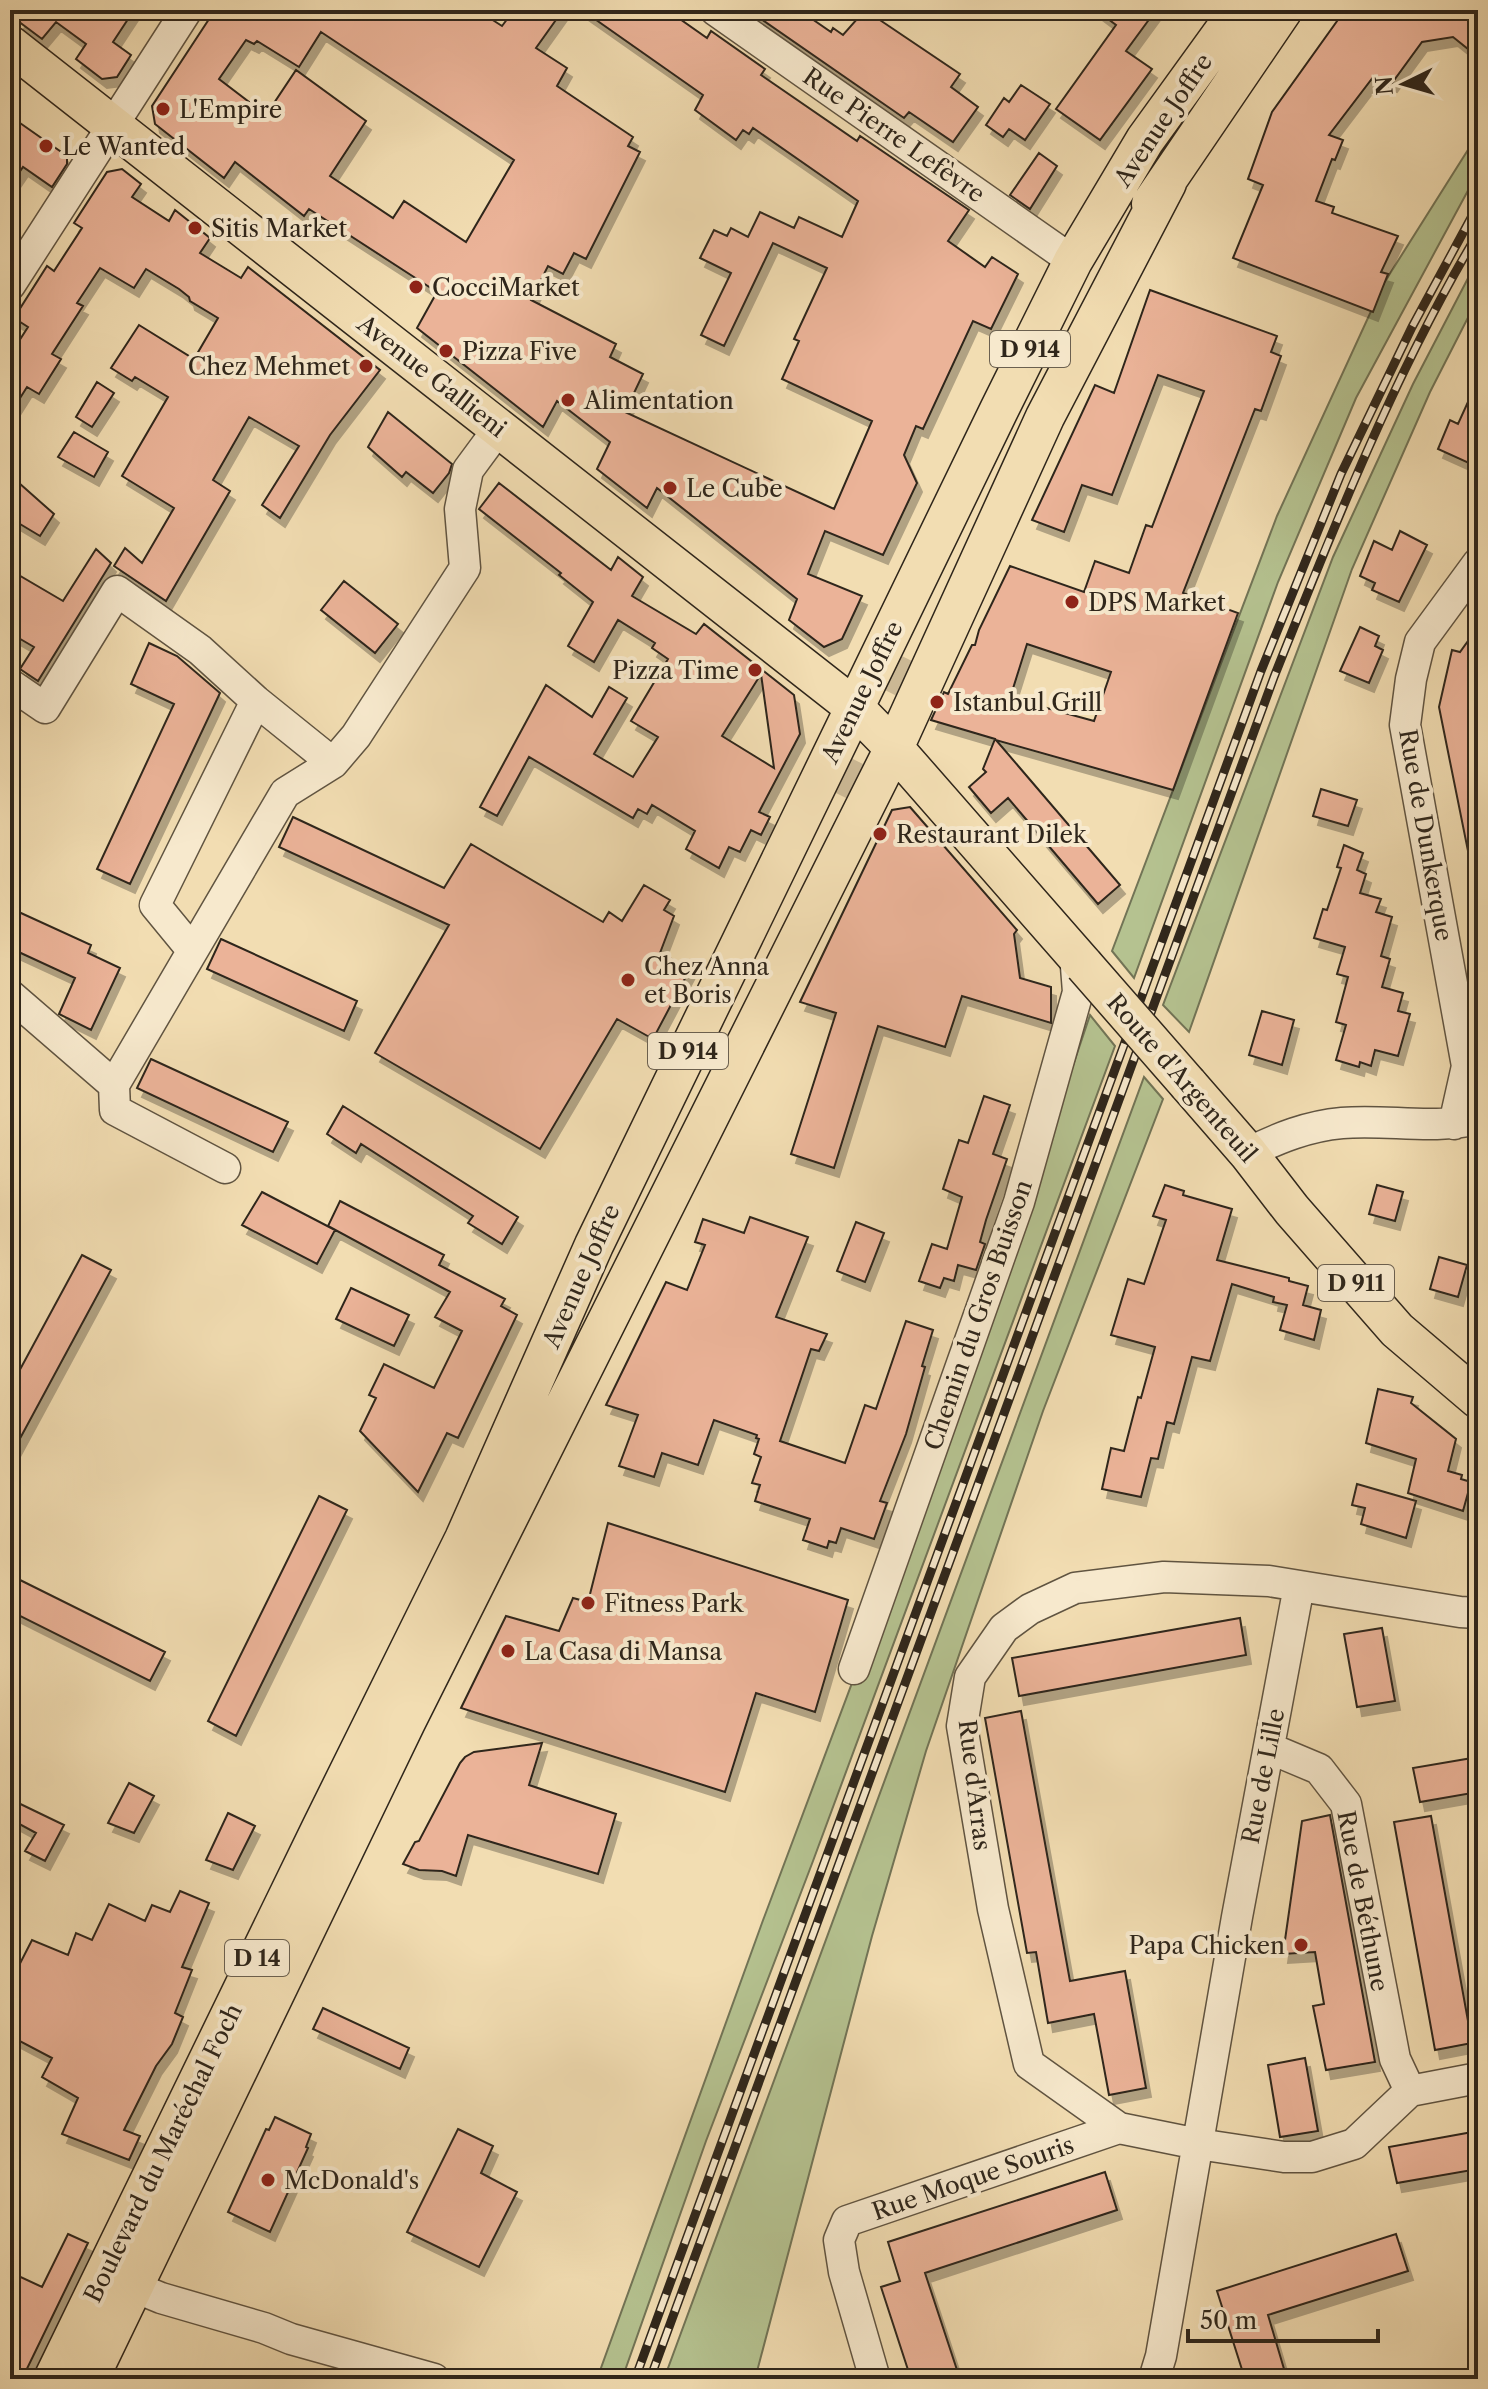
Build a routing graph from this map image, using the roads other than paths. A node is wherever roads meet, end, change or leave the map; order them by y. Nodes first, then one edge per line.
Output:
1 (187, 10) edge
2 (715, 10) edge
3 (1240, 10) edge
4 (1283, 10) edge
5 (10, 45) edge
6 (113, 125) junction
7 (1167, 183) junction
8 (1073, 261) junction
9 (10, 285) edge
10 (499, 428) junction
11 (1478, 563) edge
12 (10, 684) edge
13 (256, 701) junction
14 (854, 707) junction
15 (894, 748) junction
16 (333, 763) junction
17 (192, 950) junction
18 (1080, 960) junction
19 (10, 995) edge
20 (723, 1071) junction
21 (114, 1085) junction
22 (1466, 1121) edge
23 (1248, 1153) junction
24 (225, 1168) dead end
25 (527, 1398) junction
26 (1478, 1399) edge
27 (475, 1550) junction
28 (1299, 1586) junction
29 (1478, 1613) edge
30 (854, 1669) dead end
31 (1269, 1748) junction
32 (1478, 2078) edge
33 (1410, 2091) junction
34 (1119, 2128) junction
35 (1198, 2144) junction
36 (132, 2286) junction
37 (53, 2379) edge
38 (89, 2379) edge
39 (434, 2379) edge
40 (875, 2379) edge
41 (1154, 2379) edge

1 - 6 street
2 - 8 street, Rue Pierre Lefèvre
3 - 7 main road, Avenue Joffre / D 914
3 - 8 main road, Avenue Joffre / D 914
4 - 7 main road, Avenue Joffre / D 914
5 - 6 main road, Avenue Gallieni
6 - 9 street
6 - 10 main road, Avenue Gallieni
7 - 15 main road, Avenue Joffre / D 914
8 - 14 main road, Avenue Joffre / D 914
10 - 14 main road, Avenue Gallieni
10 - 16 street
11 - 22 street, Rue de Dunkerque
12 - 13 street
13 - 16 street
13 - 17 street
14 - 15 main road, D 911
14 - 25 main road, Avenue Joffre / D 914
15 - 18 main road, Route d'Argenteuil / D 911
15 - 20 main road, Avenue Joffre / D 914
16 - 17 street
17 - 21 street
18 - 23 main road, Route d'Argenteuil / D 911, bridge
18 - 30 street, Chemin du Gros Buisson
19 - 21 street
20 - 25 main road, Avenue Joffre / D 914
20 - 27 main road, Avenue Joffre / D 914
21 - 24 street
22 - 23 street
23 - 26 main road, Route d'Argenteuil / D 911
25 - 27 main road, Avenue Joffre / D 914
27 - 36 main road, Boulevard du Maréchal Foch
27 - 37 main road, Boulevard du Maréchal Foch / D 14
28 - 29 street
28 - 31 street, Rue de Lille
28 - 34 street, Rue d'Arras
31 - 33 street, Rue de Béthune
31 - 35 street, Rue de Lille
32 - 33 street
33 - 35 street, Rue d'Arras
34 - 35 street, Rue d'Arras
34 - 40 street, Rue Moque Souris
35 - 41 street, Rue de Lille
36 - 38 main road, Boulevard du Maréchal Foch
36 - 39 street

